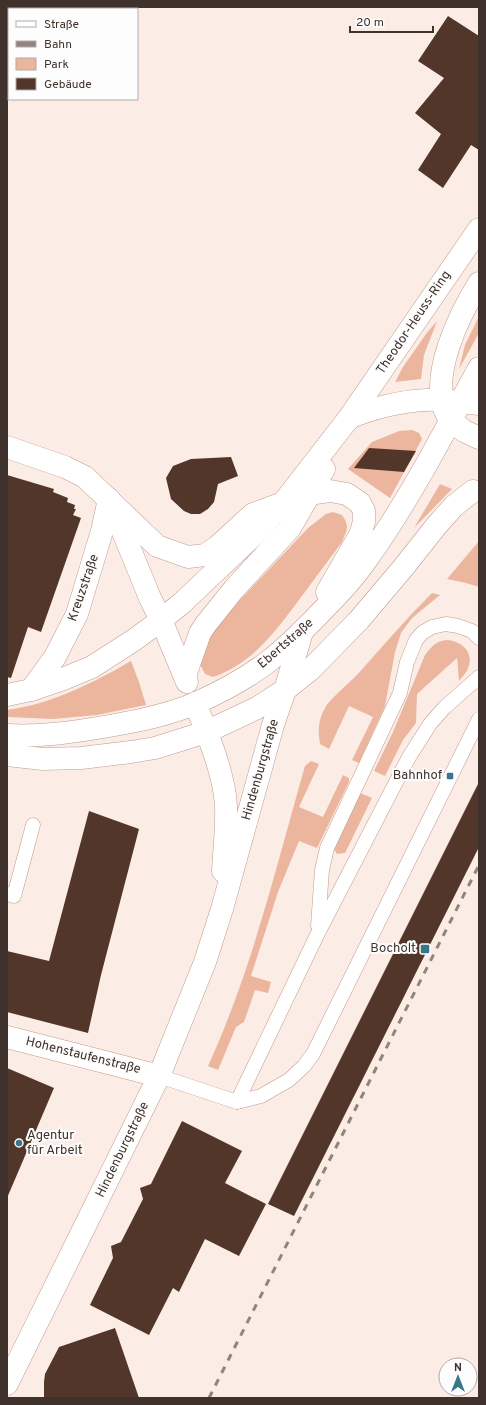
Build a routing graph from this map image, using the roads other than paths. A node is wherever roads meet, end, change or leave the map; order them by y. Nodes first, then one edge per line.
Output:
1 (479, 229) edge
2 (479, 283) edge
3 (479, 368) edge
4 (458, 406) edge
5 (349, 418) junction
6 (479, 438) edge
7 (7, 447) edge
8 (476, 489) edge
9 (310, 493) junction
10 (109, 499) junction
11 (286, 500) junction
12 (161, 620) junction
13 (302, 632) junction
14 (479, 638) edge
15 (185, 676) junction
16 (479, 677) edge
17 (31, 690) junction
18 (285, 690) junction
19 (7, 694) edge
20 (195, 703) junction
21 (479, 719) edge
22 (206, 732) junction
23 (7, 735) edge
24 (7, 755) edge
25 (33, 825) dead end
26 (7, 894) edge
27 (222, 909) junction
28 (318, 933) junction
29 (7, 1037) edge
30 (159, 1076) junction
31 (237, 1102) junction
32 (7, 1384) edge

1 - 5 main road, Theodor-Heuss-Ring
2 - 4 main road
3 - 4 main road
4 - 5 main road
4 - 6 main road
4 - 13 main road, Ebertstraße
5 - 9 main road
5 - 11 main road
7 - 10 main road
8 - 18 main road
9 - 11 main road
9 - 13 main road
9 - 15 main road
10 - 11 main road
10 - 12 main road
10 - 17 main road, Kreuzstraße
11 - 12 main road
12 - 15 main road, Hindenburgstraße
12 - 17 main road
13 - 18 main road, Hindenburgstraße
13 - 20 main road, Ebertstraße
14 - 28 lane
15 - 20 main road, Hindenburgstraße
16 - 28 lane
17 - 19 main road
18 - 22 main road
18 - 27 main road, Hindenburgstraße
20 - 22 main road, Hindenburgstraße
20 - 23 main road, Ebertstraße
21 - 31 lane
22 - 24 main road
22 - 27 main road, Hindenburgstraße
25 - 26 lane
27 - 30 main road, Hindenburgstraße
28 - 31 lane
29 - 30 main road, Hohenstaufenstraße
30 - 31 lane
30 - 32 main road, Hindenburgstraße

